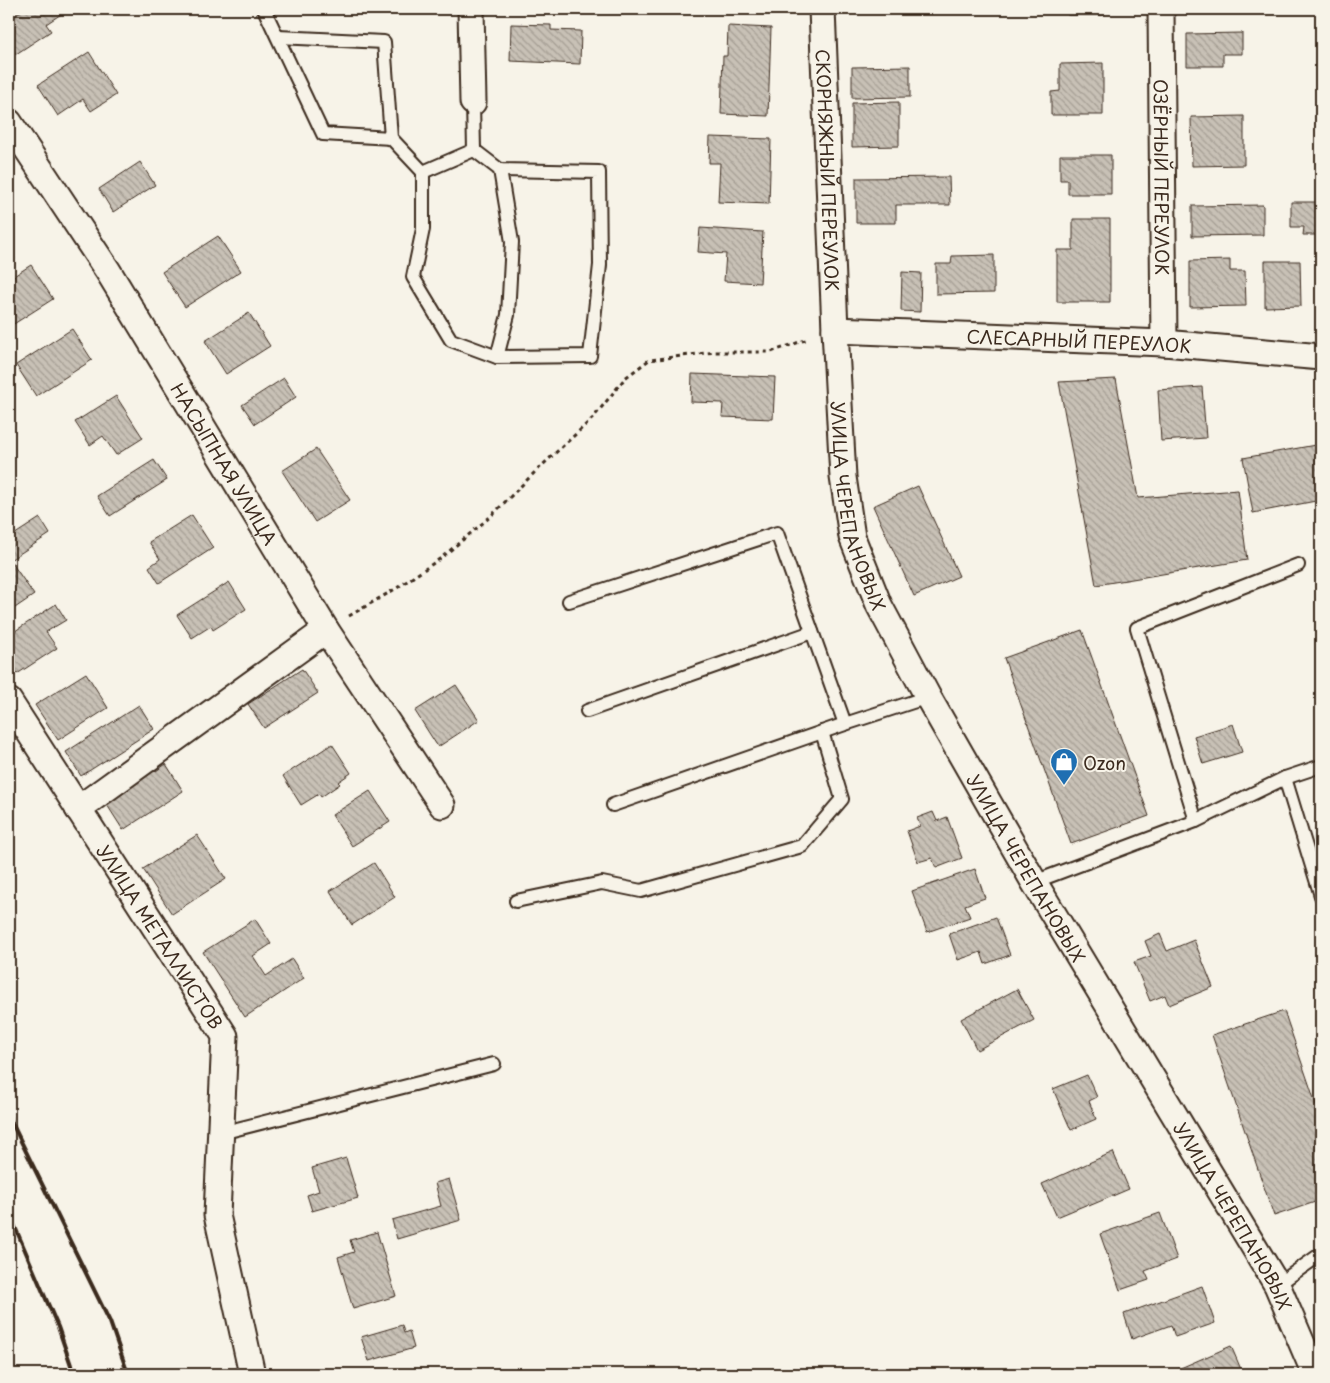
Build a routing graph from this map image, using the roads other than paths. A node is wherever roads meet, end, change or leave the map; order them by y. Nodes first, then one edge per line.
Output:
1 (264, 9) edge
2 (471, 9) edge
3 (822, 9) edge
4 (1161, 9) edge
5 (278, 37) junction
6 (473, 102) joint
7 (9, 122) edge
8 (391, 138) junction
9 (474, 150) junction
10 (500, 170) junction
11 (423, 172) junction
12 (835, 330) junction
13 (1164, 343) junction
14 (497, 357) junction
15 (1321, 357) edge
16 (1298, 565) dead end
17 (569, 600) dead end
18 (326, 630) junction
19 (812, 632) junction
20 (928, 697) junction
21 (9, 701) edge
22 (587, 711) dead end
23 (845, 724) junction
24 (822, 732) junction
25 (1321, 766) edge
26 (1285, 778) junction
27 (442, 805) dead end
28 (613, 805) dead end
29 (78, 809) junction
30 (1196, 821) junction
31 (1034, 882) junction
32 (1321, 896) edge
33 (516, 901) dead end
34 (494, 1064) dead end
35 (221, 1133) junction
36 (1321, 1254) edge
37 (1277, 1285) junction
38 (252, 1374) edge
39 (1315, 1374) edge

1 - 5 lane
2 - 6 street
3 - 12 street, СКОРНЯЖНЫЙ ПЕРЕУЛОК
4 - 13 street, ОЗЁРНЫЙ ПЕРЕУЛОК
5 - 8 lane
5 - 8 lane
6 - 9 lane
7 - 18 street, НАСЫПНАЯ УЛИЦА
8 - 11 lane
9 - 10 lane
9 - 11 lane
10 - 14 lane
10 - 14 lane
11 - 14 lane
12 - 13 street, СЛЕСАРНЫЙ ПЕРЕУЛОК
12 - 20 street, УЛИЦА ЧЕРЕПАНОВЫХ
13 - 15 street, СЛЕСАРНЫЙ ПЕРЕУЛОК
16 - 30 lane
17 - 19 lane
18 - 27 street, НАСЫПНАЯ УЛИЦА
18 - 29 street
19 - 22 lane
19 - 23 lane
20 - 23 lane
20 - 31 street, УЛИЦА ЧЕРЕПАНОВЫХ
21 - 29 street, УЛИЦА МЕТАЛЛИСТОВ
23 - 24 lane
24 - 28 lane
24 - 33 lane
25 - 26 lane
26 - 30 lane
26 - 32 lane
29 - 35 street, УЛИЦА МЕТАЛЛИСТОВ
30 - 31 lane
31 - 37 street, УЛИЦА ЧЕРЕПАНОВЫХ
34 - 35 lane
35 - 38 street, УЛИЦА МЕТАЛЛИСТОВ
36 - 37 lane
37 - 39 street, УЛИЦА ЧЕРЕПАНОВЫХ

